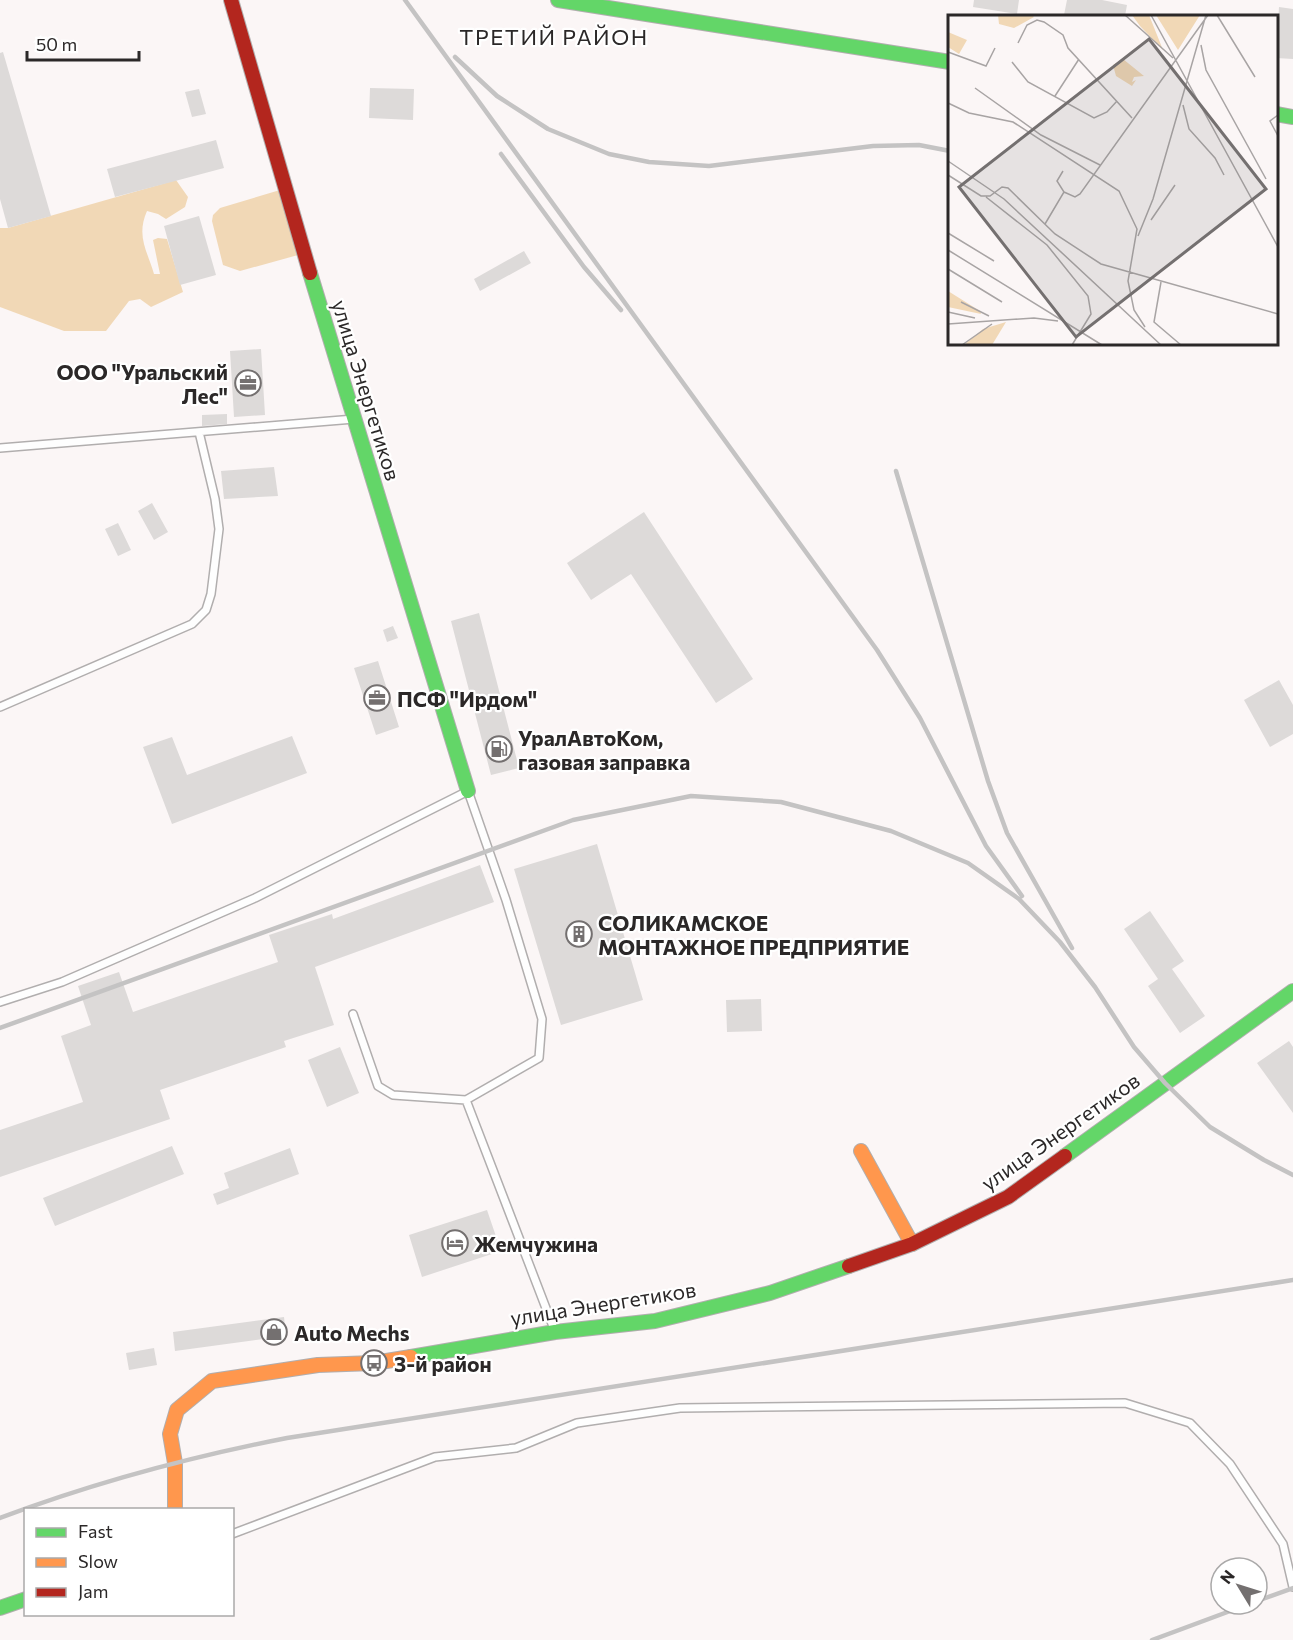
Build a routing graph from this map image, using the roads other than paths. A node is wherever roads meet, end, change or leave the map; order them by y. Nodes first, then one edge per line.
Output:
1 (231, 0) edge
2 (558, 0) edge
3 (948, 62) edge
4 (1278, 114) edge
5 (1293, 117) edge
6 (354, 420) junction
7 (199, 432) junction
8 (0, 448) edge
9 (0, 707) edge
10 (468, 791) junction
11 (1293, 991) edge
12 (0, 1002) edge
13 (353, 1014) dead end
14 (466, 1100) junction
15 (861, 1151) dead end
16 (912, 1244) junction
17 (555, 1332) junction
18 (176, 1508) edge
19 (234, 1533) edge
20 (1293, 1587) edge
21 (24, 1600) edge
22 (0, 1608) edge

1 - 6 street, улица Энергетиков
2 - 3 street
4 - 5 street
6 - 7 lane
6 - 10 street, улица Энергетиков
7 - 8 lane
7 - 9 lane
10 - 12 lane
10 - 14 lane
11 - 16 street, улица Энергетиков
13 - 14 lane
14 - 17 lane
15 - 16 street
16 - 17 street, улица Энергетиков
17 - 18 street, улица Энергетиков
19 - 20 lane
21 - 22 street

